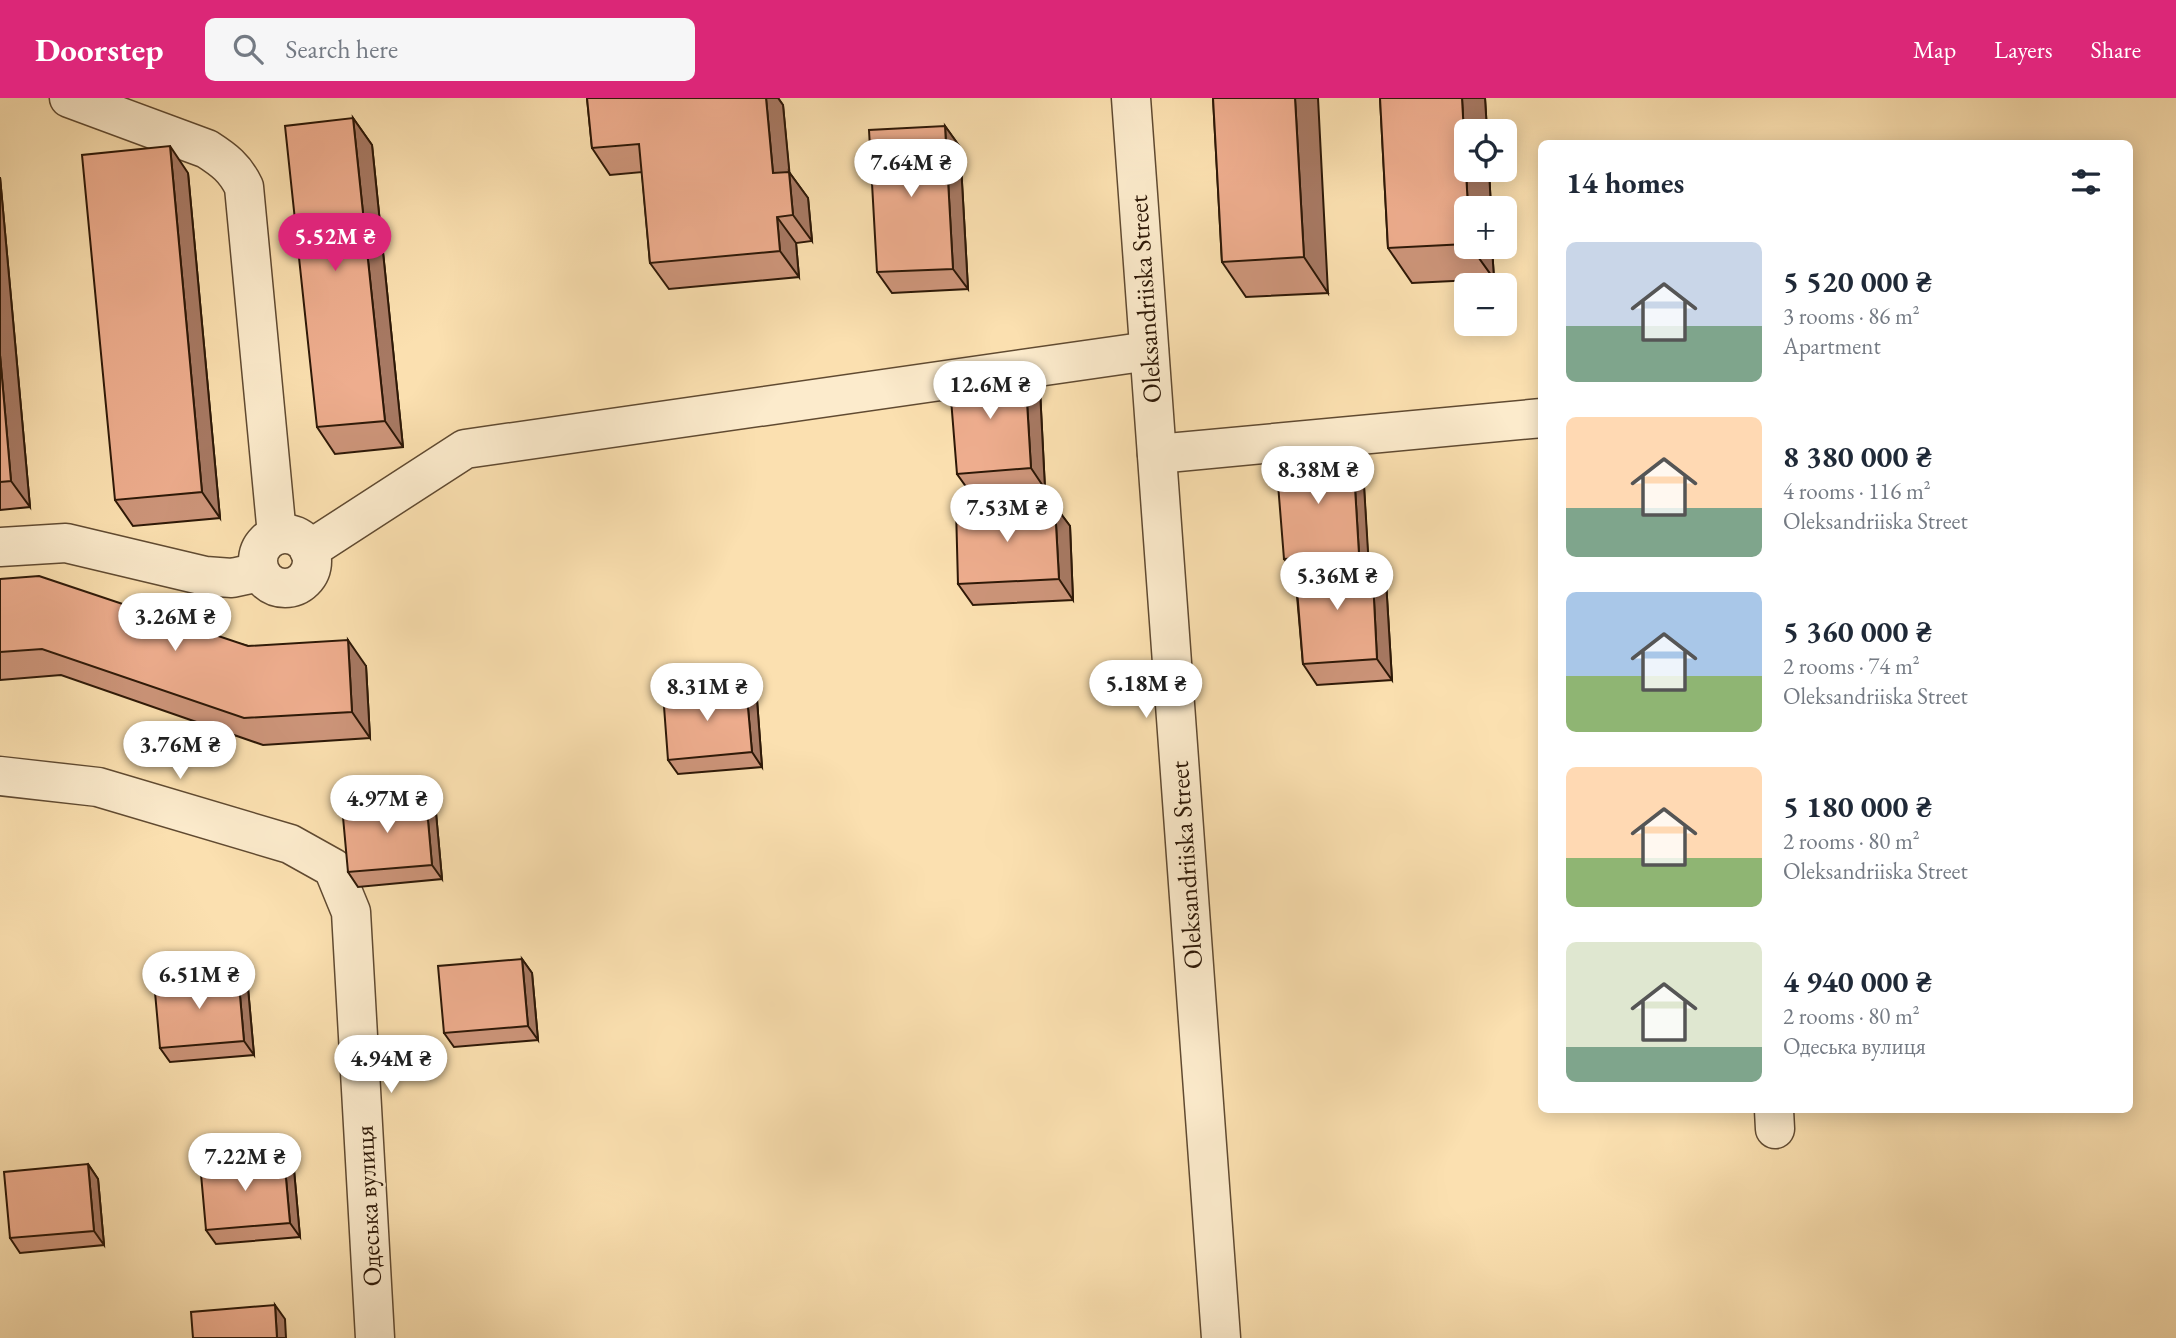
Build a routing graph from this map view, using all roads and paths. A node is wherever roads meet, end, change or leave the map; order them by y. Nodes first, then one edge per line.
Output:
1 (69, 98) edge
2 (1131, 98) edge
3 (1149, 352) junction
4 (1538, 418) edge
5 (1157, 454) junction
6 (293, 542) junction
7 (0, 547) edge
8 (0, 776) edge
9 (375, 1338) edge
10 (1221, 1338) edge

1 - 6 street
2 - 3 street, Oleksandriiska Street
3 - 5 street, Oleksandriiska Street
3 - 6 street
4 - 5 street
5 - 10 street, Oleksandriiska Street
6 - 7 street
8 - 9 street, Одеська вулиця

